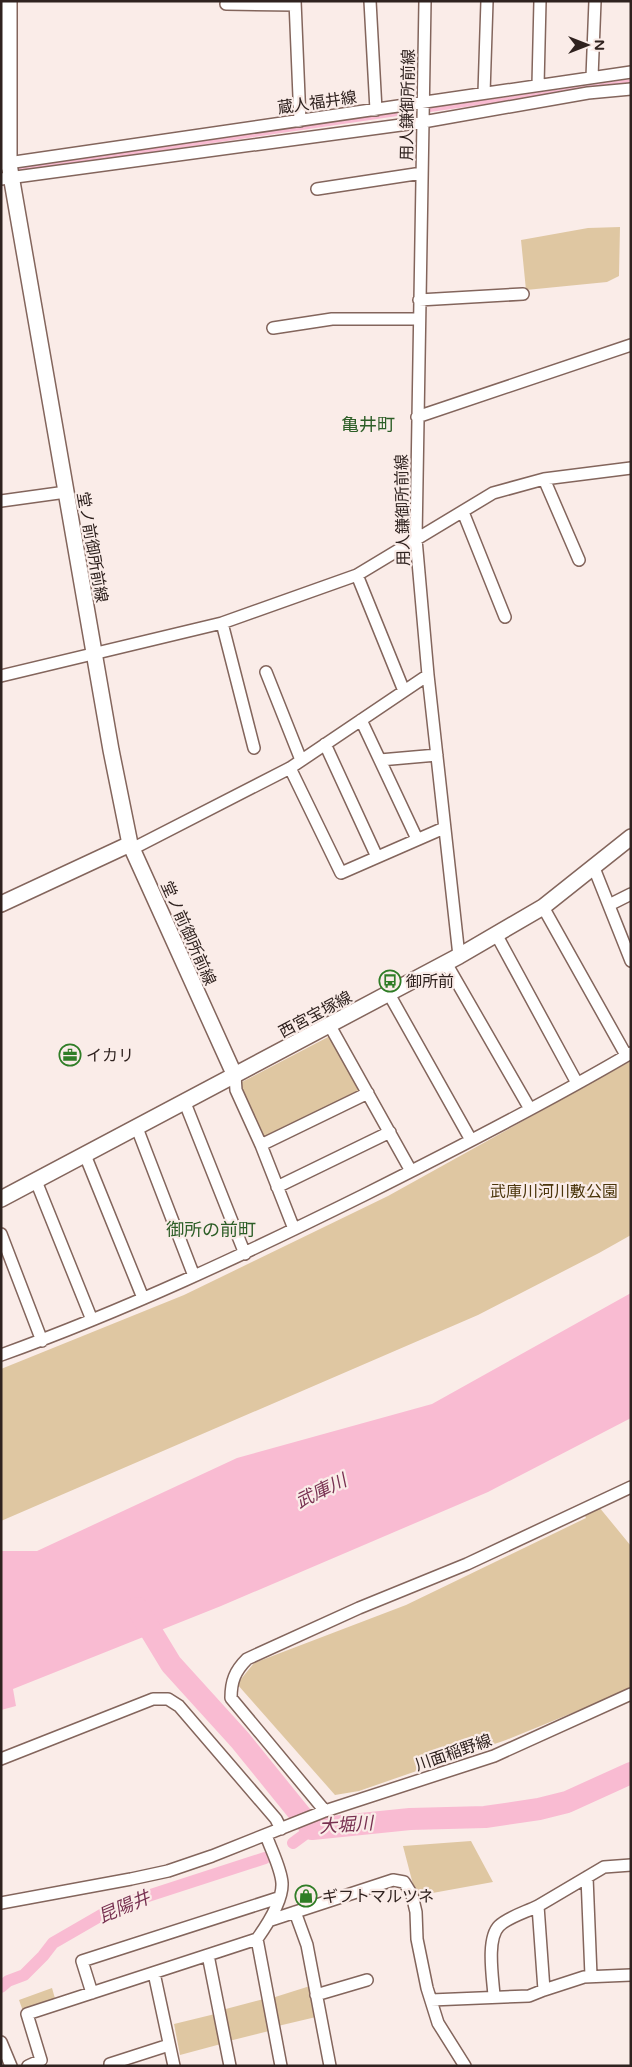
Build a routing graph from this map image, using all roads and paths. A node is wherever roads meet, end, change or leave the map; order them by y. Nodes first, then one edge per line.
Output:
1 (370, 1) edge
2 (425, 1) edge
3 (487, 1) edge
4 (540, 1) edge
5 (595, 1) edge
6 (295, 3) edge
7 (226, 4) dead end
8 (7, 8) edge
9 (631, 72) edge
10 (592, 76) junction
11 (538, 85) junction
12 (631, 89) edge
13 (484, 93) junction
14 (423, 103) junction
15 (376, 110) junction
16 (300, 121) junction
17 (423, 122) junction
18 (5, 164) edge
19 (422, 174) junction
20 (7, 179) edge
21 (317, 189) dead end
22 (523, 294) dead end
23 (420, 300) junction
24 (419, 319) junction
25 (273, 328) dead end
26 (631, 345) edge
27 (417, 417) junction
28 (631, 468) edge
29 (544, 479) junction
30 (66, 492) junction
31 (1, 501) edge
32 (463, 512) junction
33 (416, 539) junction
34 (579, 560) dead end
35 (357, 575) junction
36 (505, 617) dead end
37 (222, 623) junction
38 (94, 656) junction
39 (266, 672) dead end
40 (428, 675) junction
41 (1, 676) edge
42 (404, 691) junction
43 (361, 720) junction
44 (325, 744) junction
45 (254, 748) dead end
46 (437, 755) junction
47 (301, 760) junction
48 (380, 760) junction
49 (290, 768) junction
50 (444, 828) junction
51 (631, 837) edge
52 (417, 839) junction
53 (131, 846) junction
54 (377, 857) junction
55 (594, 868) junction
56 (631, 894) edge
57 (1, 904) edge
58 (609, 905) junction
59 (543, 907) junction
60 (496, 934) junction
61 (452, 960) junction
62 (631, 961) edge
63 (389, 994) junction
64 (330, 1026) junction
65 (628, 1054) edge
66 (235, 1076) junction
67 (577, 1083) junction
68 (368, 1093) junction
69 (185, 1102) junction
70 (530, 1109) junction
71 (137, 1128) junction
72 (390, 1132) junction
73 (471, 1140) junction
74 (261, 1146) junction
75 (85, 1155) junction
76 (411, 1171) junction
77 (36, 1180) junction
78 (277, 1187) junction
79 (1, 1198) edge
80 (294, 1229) junction
81 (1, 1234) edge
82 (245, 1254) junction
83 (194, 1276) junction
84 (142, 1298) junction
85 (92, 1320) junction
86 (42, 1340) junction
87 (1, 1355) edge
88 (631, 1487) edge
89 (631, 1694) edge
90 (1, 1759) edge
91 (324, 1812) junction
92 (284, 1828) junction
93 (266, 1835) junction
94 (631, 1865) edge
95 (587, 1877) junction
96 (278, 1898) junction
97 (1, 1903) edge
98 (538, 1906) junction
99 (295, 1912) junction
100 (271, 1920) junction
101 (257, 1939) junction
102 (208, 1955) junction
103 (154, 1973) junction
104 (631, 1975) edge
105 (591, 1976) junction
106 (367, 1980) dead end
107 (544, 1990) junction
108 (92, 1993) junction
109 (316, 1995) junction
110 (494, 1996) junction
111 (431, 2000) junction
112 (1, 2042) edge
113 (169, 2045) junction
114 (11, 2066) edge
115 (28, 2066) edge
116 (110, 2066) edge
117 (174, 2066) edge
118 (230, 2066) edge
119 (281, 2066) edge
120 (330, 2066) edge
121 (465, 2066) edge

1 - 15 street
2 - 14 street, 用人鎌御所前線
3 - 13 street
4 - 11 street
5 - 10 street
6 - 7 street
6 - 16 street
8 - 18 street, 堂ノ前御所前線
9 - 10 street, 蔵人福井線
10 - 11 street, 蔵人福井線
11 - 13 street, 蔵人福井線
12 - 17 street
13 - 14 street, 蔵人福井線
14 - 15 street, 蔵人福井線
14 - 17 street, 用人鎌御所前線
15 - 16 street, 蔵人福井線
16 - 18 street, 蔵人福井線
17 - 19 street, 用人鎌御所前線
17 - 20 street
18 - 20 street, 堂ノ前御所前線
19 - 21 street
19 - 23 street, 用人鎌御所前線
20 - 30 street, 堂ノ前御所前線
22 - 23 street
23 - 24 street, 用人鎌御所前線
24 - 25 street
24 - 27 street, 用人鎌御所前線
26 - 27 street
27 - 33 street, 用人鎌御所前線
28 - 29 street
29 - 32 street
29 - 34 street
30 - 31 street
30 - 38 street, 堂ノ前御所前線
32 - 33 street
32 - 36 street
33 - 35 street
33 - 40 street, 用人鎌御所前線
35 - 37 street
35 - 42 street
37 - 38 street
37 - 45 street
38 - 41 street
38 - 53 street, 堂ノ前御所前線
39 - 47 street
40 - 42 street
40 - 46 street, 用人鎌御所前線
42 - 43 street
43 - 44 street
43 - 48 street
44 - 47 street
44 - 54 street
46 - 48 street
46 - 50 street, 用人鎌御所前線
47 - 49 street
48 - 52 street
49 - 53 street
49 - 54 street
50 - 52 street
50 - 61 street, 用人鎌御所前線
51 - 55 street, 西宮宝塚線
52 - 54 street
53 - 57 street
53 - 66 street, 堂ノ前御所前線
55 - 58 street
55 - 59 street, 西宮宝塚線
56 - 58 street
58 - 62 street
59 - 60 street, 西宮宝塚線
59 - 65 street
60 - 61 street, 西宮宝塚線
60 - 67 street
61 - 63 street, 西宮宝塚線
61 - 70 street
63 - 64 street, 西宮宝塚線
63 - 73 street
64 - 66 street, 西宮宝塚線
64 - 68 street
65 - 67 street
66 - 69 street, 西宮宝塚線
66 - 74 street
67 - 70 street
68 - 72 street
68 - 74 street
69 - 71 street, 西宮宝塚線
69 - 82 street
70 - 73 street
71 - 75 street, 西宮宝塚線
71 - 83 street
72 - 76 street
72 - 78 street
73 - 76 street
74 - 78 street
75 - 77 street, 西宮宝塚線
75 - 84 street
76 - 80 street
77 - 79 street, 西宮宝塚線
77 - 85 street
78 - 80 street
80 - 82 street
81 - 86 street
82 - 83 street
83 - 84 street
84 - 85 street
85 - 86 street
86 - 87 street
88 - 91 street
89 - 91 street, 川面稲野線
90 - 92 street
91 - 92 street, 川面稲野線
92 - 93 street, 川面稲野線
93 - 96 street
93 - 97 street, 川面稲野線
94 - 95 street
95 - 98 street
95 - 105 street
96 - 100 street
96 - 108 street
98 - 107 street
98 - 110 street
99 - 100 street
99 - 109 street
99 - 111 street
100 - 101 street
101 - 102 street
101 - 119 street
102 - 103 street
102 - 118 street
103 - 108 street
103 - 113 street
104 - 105 street
105 - 107 street
106 - 109 street
107 - 110 street
108 - 115 street
109 - 120 street
110 - 111 street
111 - 121 street
112 - 114 street
113 - 116 street
113 - 117 street

